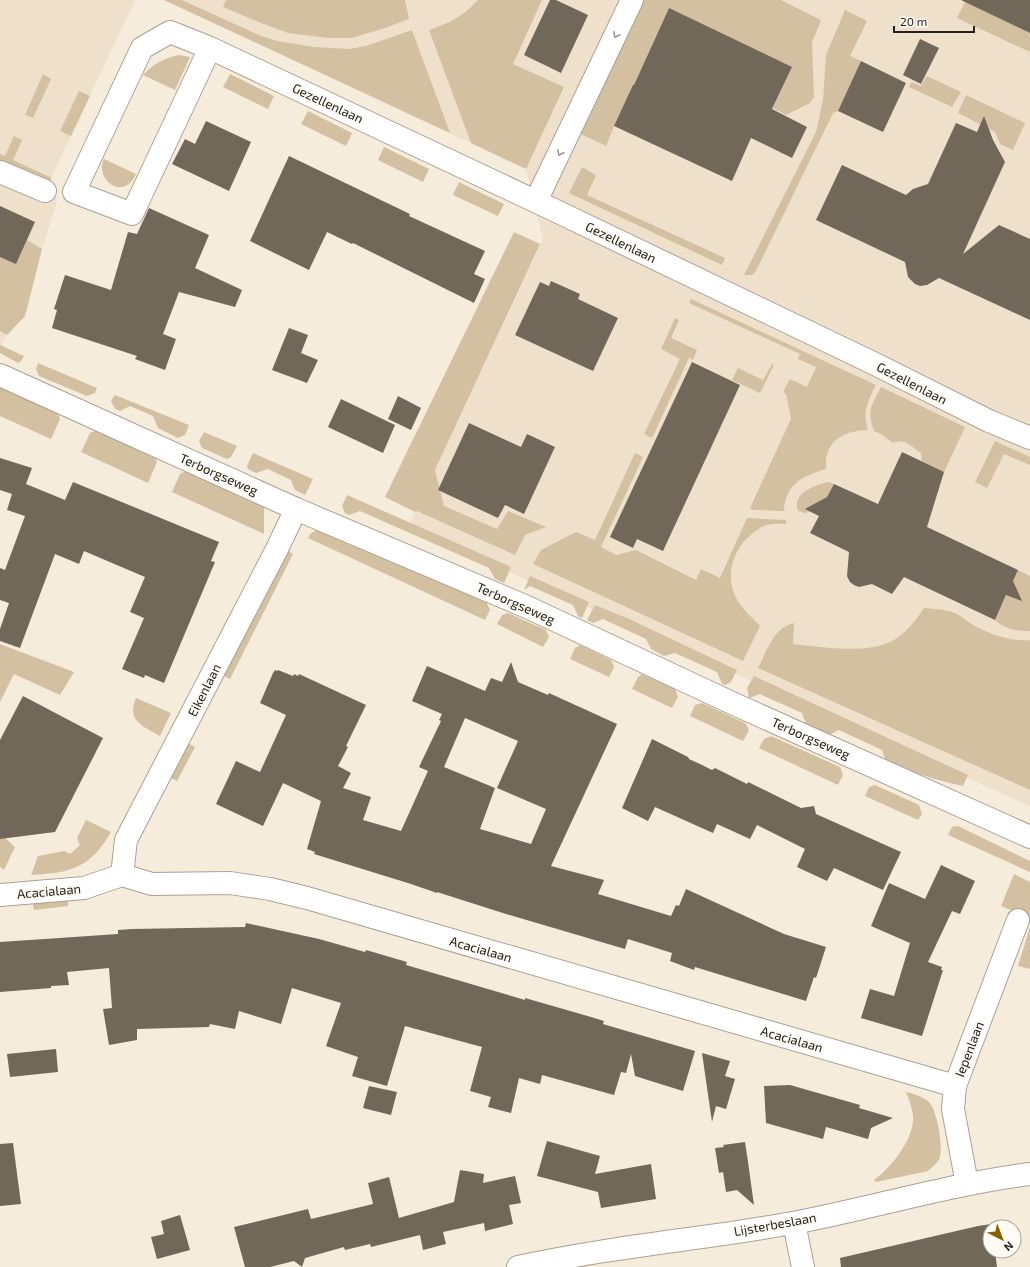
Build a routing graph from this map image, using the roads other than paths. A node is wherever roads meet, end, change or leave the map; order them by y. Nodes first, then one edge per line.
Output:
1 (632, 0) edge
2 (210, 48) junction
3 (0, 172) edge
4 (45, 191) dead end
5 (536, 202) junction
6 (0, 375) edge
7 (1030, 438) edge
8 (296, 509) junction
9 (1030, 837) edge
10 (122, 875) junction
11 (0, 895) edge
12 (1018, 920) dead end
13 (955, 1086) junction
14 (1030, 1174) edge
15 (967, 1184) junction
16 (794, 1223) junction
17 (518, 1267) edge
18 (803, 1267) edge

1 -> 5 street
2 - 2 street, Gezellenlaan
2 - 5 street, Gezellenlaan
3 - 4 street
5 - 7 street, Gezellenlaan
6 - 8 street, Terborgseweg
8 - 9 street, Terborgseweg
8 - 10 street, Eikenlaan
10 - 11 street, Acacialaan
10 - 13 street, Acacialaan
12 - 13 street, Iepenlaan
13 - 15 street, Iepenlaan
14 - 15 street, Lijsterbeslaan
15 - 16 street, Lijsterbeslaan
16 - 17 street, Lijsterbeslaan
16 - 18 street

